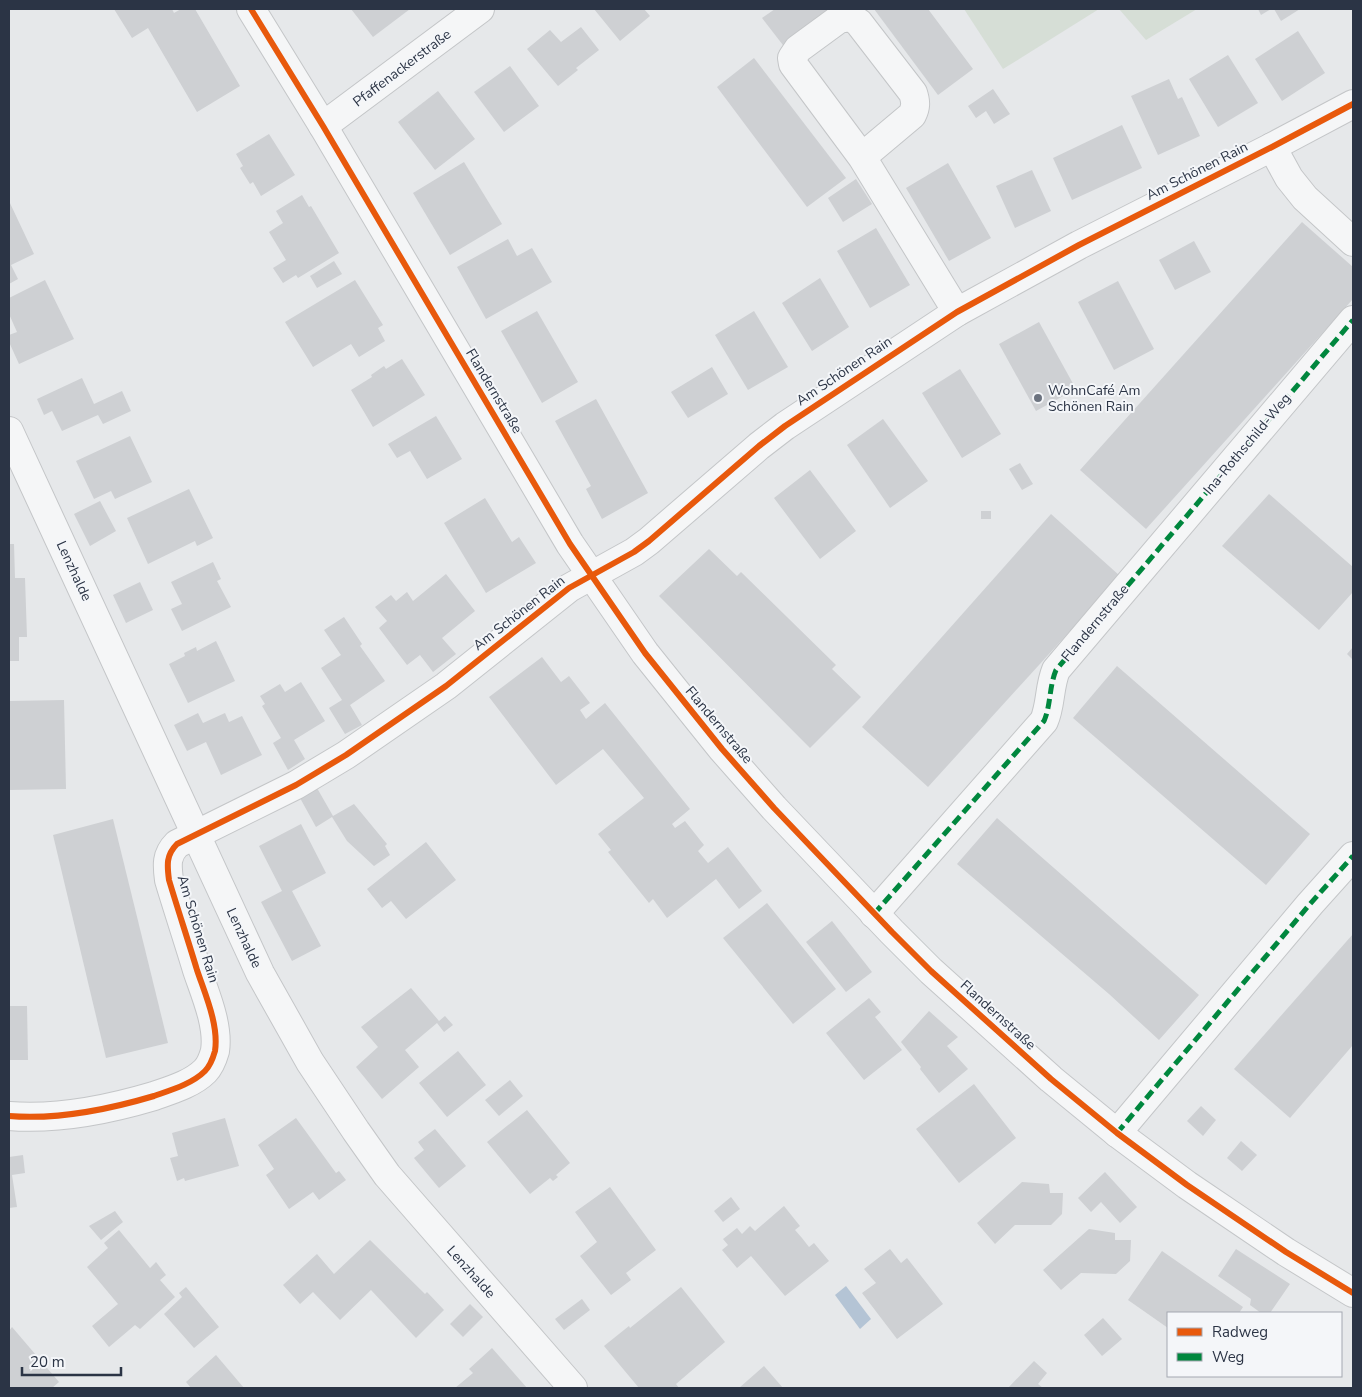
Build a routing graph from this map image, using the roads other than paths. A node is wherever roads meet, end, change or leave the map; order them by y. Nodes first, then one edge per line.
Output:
1 (252, 9) edge
2 (480, 9) edge
3 (1353, 104) edge
4 (323, 126) junction
5 (1272, 147) junction
6 (862, 157) junction
7 (1353, 242) edge
8 (957, 312) junction
9 (1353, 320) edge
10 (9, 431) edge
11 (1141, 569) joint
12 (591, 576) junction
13 (196, 834) junction
14 (1353, 856) edge
15 (874, 914) junction
16 (9, 1116) edge
17 (1117, 1133) junction
18 (1353, 1293) edge
19 (573, 1388) edge

1 - 4 street, Flandernstraße
2 - 4 street, Pfaffenackerstraße
3 - 5 street, Am Schönen Rain
4 - 12 street, Flandernstraße
5 - 7 street
5 - 8 street, Am Schönen Rain
6 - 6 street
6 - 8 street
8 - 12 street, Am Schönen Rain
9 - 11 street, Ina-Rothschild-Weg
10 - 13 street, Lenzhalde
11 - 15 street, Flandernstraße
12 - 13 street, Am Schönen Rain
12 - 15 street, Flandernstraße
13 - 16 street, Am Schönen Rain
13 - 19 street, Lenzhalde
14 - 17 street
15 - 17 street, Flandernstraße
17 - 18 street, Flandernstraße

